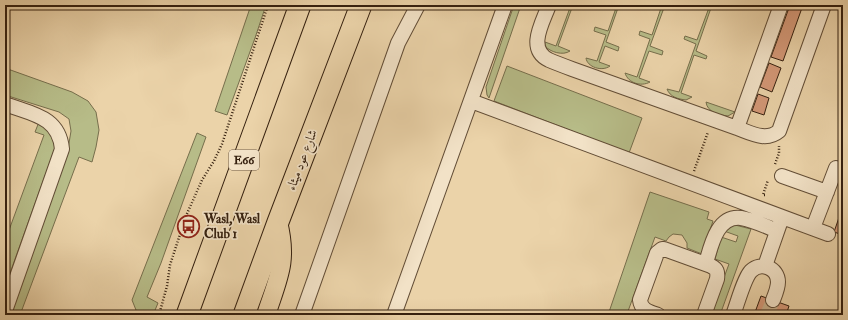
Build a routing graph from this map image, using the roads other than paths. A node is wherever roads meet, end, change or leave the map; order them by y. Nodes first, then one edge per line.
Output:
1 (300, 5) edge
2 (361, 5) edge
3 (418, 5) edge
4 (505, 5) edge
5 (549, 5) edge
6 (781, 5) edge
7 (824, 5) edge
8 (471, 100) junction
9 (5, 104) edge
10 (737, 128) junction
11 (836, 168) dead end
12 (782, 176) dead end
13 (827, 192) junction
14 (782, 216) junction
15 (278, 222) junction
16 (813, 228) junction
17 (777, 231) junction
18 (828, 234) dead end
19 (706, 263) junction
20 (765, 266) junction
21 (773, 300) tunnel mouth
22 (271, 310) edge
23 (5, 311) edge
24 (187, 315) edge
25 (244, 315) edge
26 (302, 315) edge
27 (394, 315) edge
28 (658, 315) edge
29 (704, 315) edge
30 (733, 315) edge

1 - 24 highway, E66
2 - 15 highway, شارع عود ميثاء
3 - 26 street
4 - 8 street
5 - 10 street
6 - 10 street
7 - 10 street
8 - 14 street
8 - 27 street
9 - 23 street
11 - 13 street
12 - 13 street
13 - 16 street
14 - 16 street
14 - 17 street
15 - 22 main road
15 - 25 highway, شارع عود ميثاء
16 - 18 street
17 - 19 street
17 - 20 street
19 - 28 street
19 - 29 street
20 - 21 street
20 - 30 street

